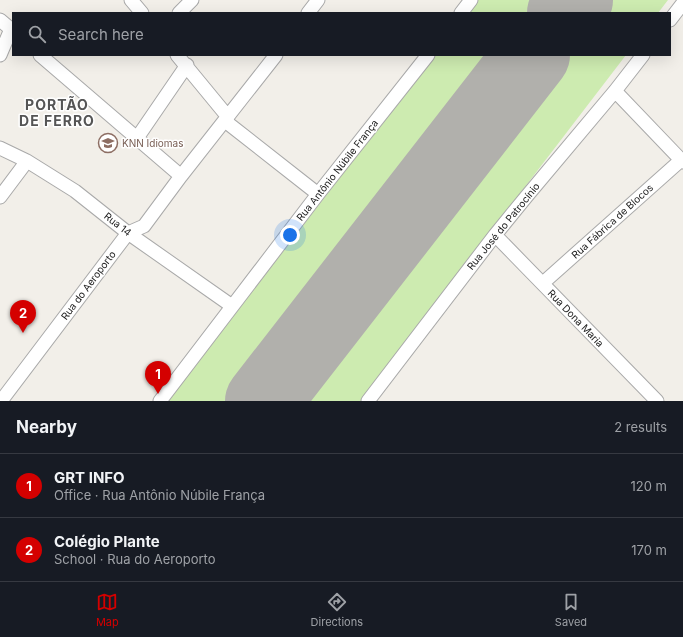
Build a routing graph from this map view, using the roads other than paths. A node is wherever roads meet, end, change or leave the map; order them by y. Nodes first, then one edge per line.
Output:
1 (131, 0) edge
2 (192, 0) edge
3 (318, 0) edge
4 (472, 0) edge
5 (683, 3) edge
6 (141, 12) edge
7 (180, 12) edge
8 (309, 12) edge
9 (462, 12) edge
10 (671, 19) edge
11 (0, 20) edge
12 (12, 30) edge
13 (0, 55) edge
14 (41, 56) edge
15 (178, 56) edge
16 (275, 56) edge
17 (427, 56) edge
18 (642, 56) edge
19 (187, 65) junction
20 (615, 92) junction
21 (226, 119) junction
22 (137, 138) junction
23 (0, 148) edge
24 (27, 161) junction
25 (682, 161) edge
26 (181, 176) junction
27 (318, 194) junction
28 (0, 197) edge
29 (128, 233) junction
30 (495, 235) junction
31 (543, 283) junction
32 (232, 306) junction
33 (1, 401) edge
34 (160, 401) edge
35 (368, 401) edge
36 (657, 401) edge

1 - 6 street
2 - 7 street
3 - 8 street
4 - 9 street
5 - 10 street
11 - 12 street
12 - 13 street
14 - 22 street
15 - 19 street
16 - 21 street, Rua do Aeroporto
17 - 27 street, Rua Antônio Núbile França
18 - 20 street, Rua José do Patrocínio
19 - 21 street
19 - 22 street
20 - 25 street
20 - 30 street, Rua José do Patrocínio
21 - 26 street, Rua do Aeroporto
21 - 27 street
22 - 26 street
23 - 24 street, Rua 14
24 - 28 street
24 - 29 street, Rua 14
25 - 31 street, Rua Fábrica de Blocos
26 - 29 street, Rua do Aeroporto
27 - 32 street, Rua Antônio Núbile França
29 - 32 street, Rua 14
29 - 33 street, Rua do Aeroporto
30 - 31 street, Rua Dona Maria
30 - 35 street, Rua José do Patrocínio
31 - 36 street, Rua Dona Maria
32 - 34 street, Rua Antônio Núbile França

